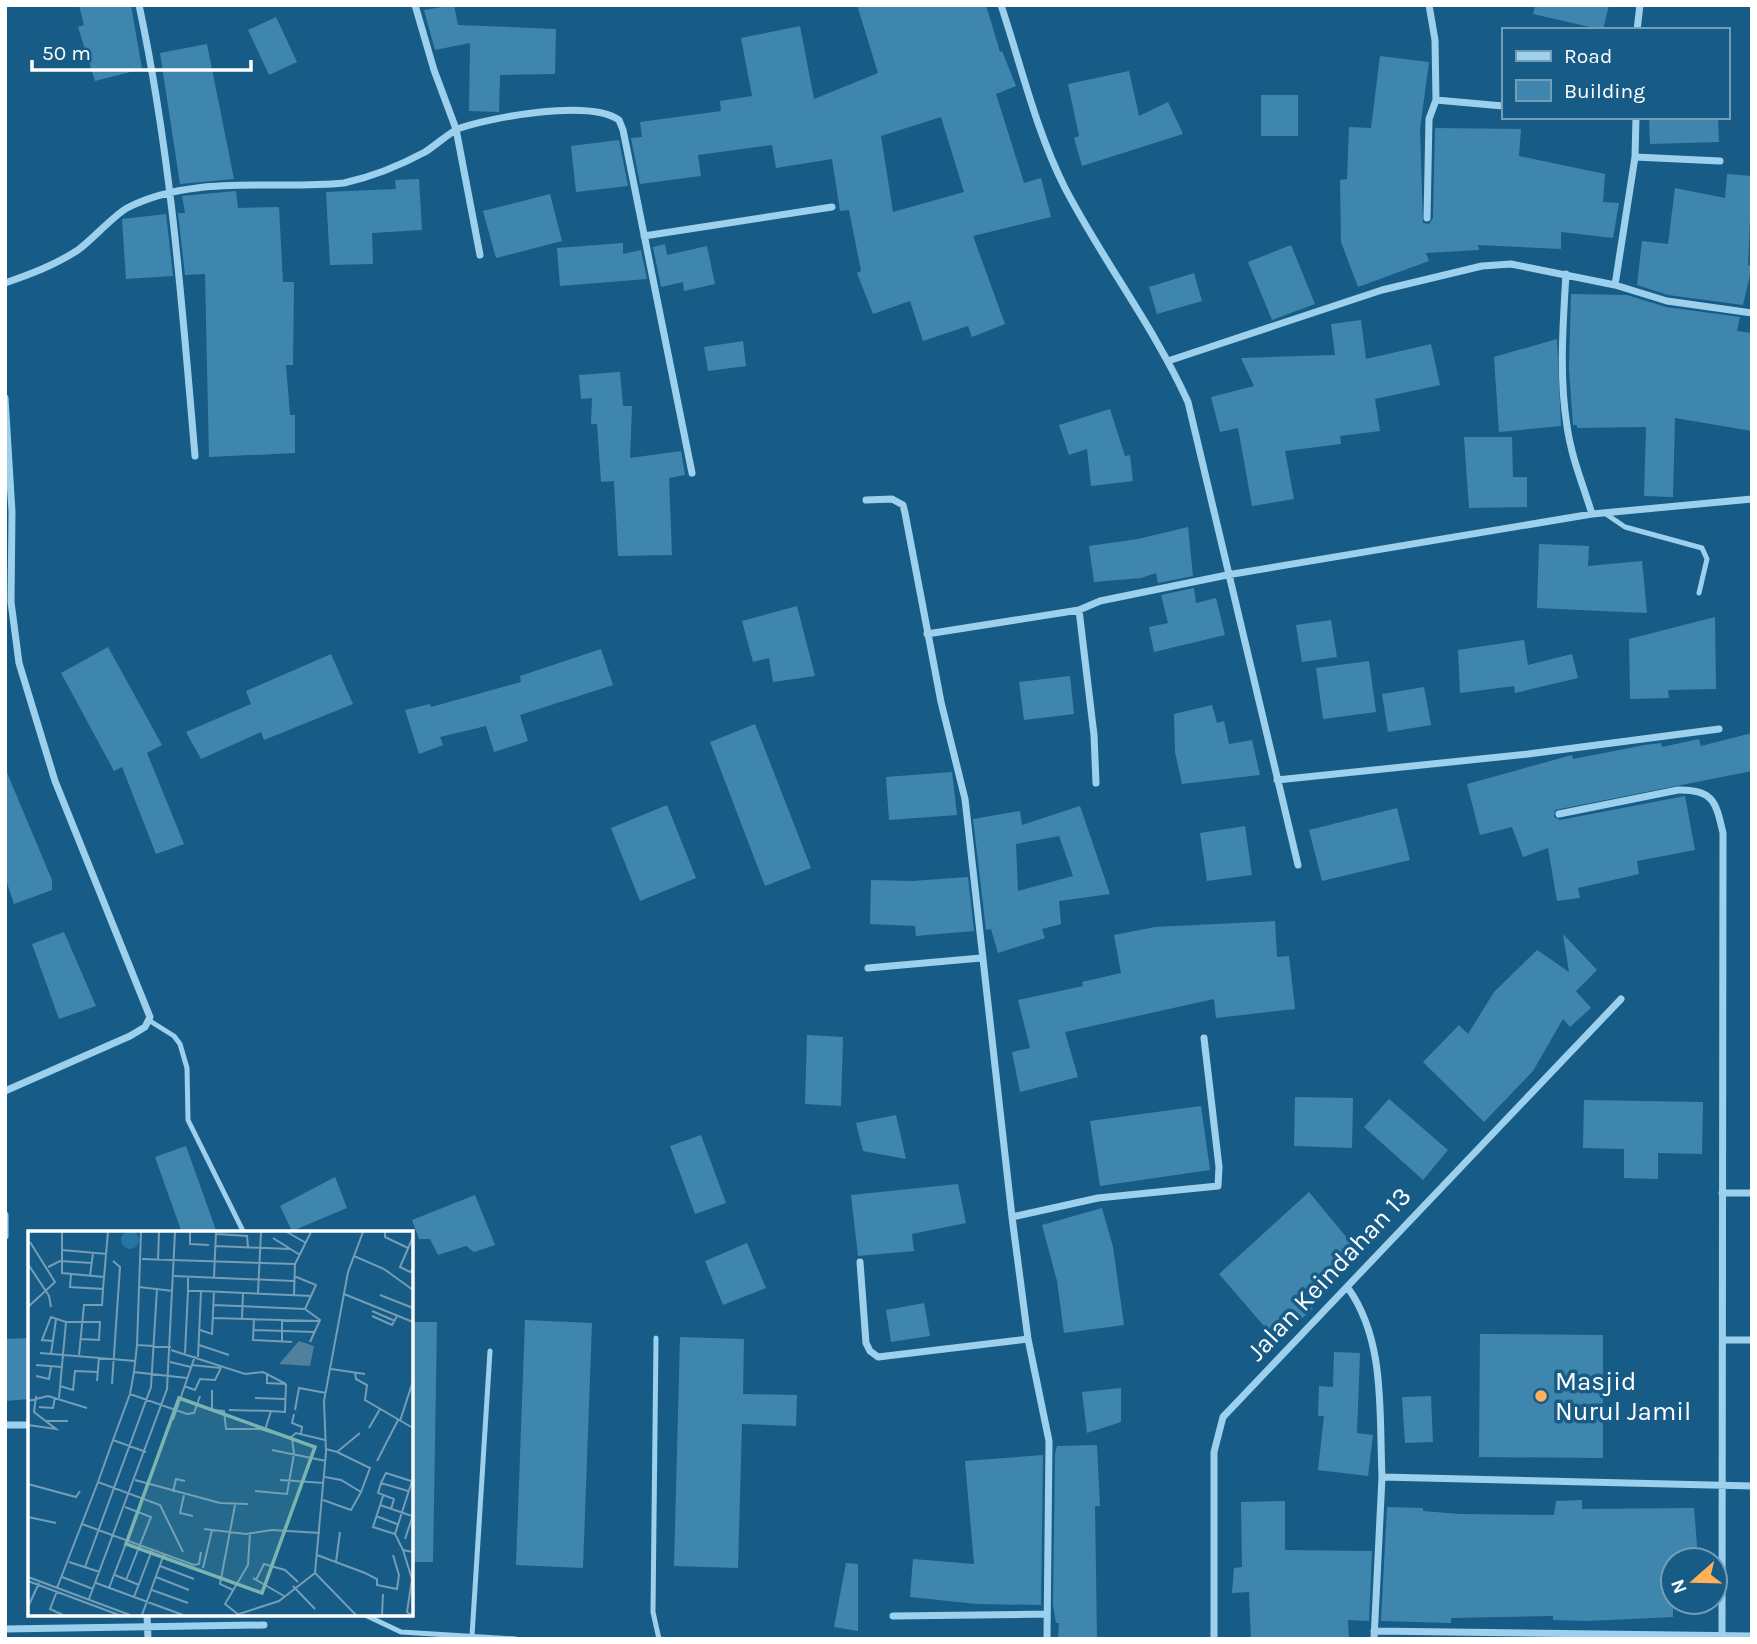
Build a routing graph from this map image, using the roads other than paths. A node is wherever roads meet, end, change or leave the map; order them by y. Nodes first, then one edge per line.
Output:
1 (139, 5) edge
2 (415, 5) edge
3 (1000, 5) edge
4 (1429, 5) edge
5 (1640, 5) edge
6 (1637, 28) edge
7 (1436, 100) junction
8 (1502, 106) edge
9 (1636, 119) edge
10 (456, 129) junction
11 (1635, 157) junction
12 (1720, 161) dead end
13 (172, 193) junction
14 (832, 207) dead end
15 (1427, 218) dead end
16 (644, 236) junction
17 (480, 255) dead end
18 (1566, 274) junction
19 (5, 283) edge
20 (1615, 285) junction
21 (1752, 313) edge
22 (1168, 361) junction
23 (5, 398) edge
24 (195, 456) dead end
25 (692, 473) dead end
26 (1752, 499) edge
27 (866, 500) dead end
28 (1592, 514) junction
29 (1606, 514) junction
30 (1227, 575) junction
31 (1699, 593) dead end
32 (8, 602) edge
33 (1079, 610) junction
34 (927, 634) junction
35 (1719, 729) dead end
36 (1277, 780) junction
37 (1096, 783) dead end
38 (1559, 814) dead end
39 (1298, 865) dead end
40 (981, 958) junction
41 (868, 968) dead end
42 (1621, 999) dead end
43 (150, 1021) junction
44 (1204, 1038) dead end
45 (5, 1091) edge
46 (1722, 1193) junction
47 (1752, 1193) edge
48 (5, 1215) edge
49 (1012, 1217) junction
50 (243, 1231) edge
51 (5, 1236) edge
52 (860, 1262) dead end
53 (1348, 1287) junction
54 (656, 1338) dead end
55 (1028, 1339) junction
56 (1724, 1339) junction
57 (1752, 1340) edge
58 (489, 1351) dead end
59 (5, 1425) edge
60 (28, 1425) edge
61 (1381, 1477) junction
62 (1722, 1485) junction
63 (1752, 1486) edge
64 (1047, 1614) junction
65 (147, 1616) edge
66 (367, 1616) edge
67 (893, 1616) dead end
68 (264, 1625) dead end
69 (5, 1629) edge
70 (148, 1629) junction
71 (1374, 1635) edge
72 (472, 1636) junction
73 (1752, 1636) edge
74 (1722, 1637) edge
75 (148, 1639) edge
76 (516, 1639) edge
77 (659, 1639) edge
78 (1047, 1639) edge
79 (1214, 1639) edge

1 - 13 street
2 - 10 street
3 - 22 street
4 - 7 street
5 - 6 street
7 - 8 street
7 - 15 street
9 - 11 street
10 - 13 street
10 - 16 street
10 - 17 street
11 - 12 street
11 - 20 street
13 - 19 street
13 - 24 street
14 - 16 street
16 - 25 street
18 - 20 street
18 - 22 street
18 - 28 street
20 - 21 street
22 - 30 street
23 - 32 street
26 - 29 street
27 - 34 street
28 - 29 street
28 - 30 street
29 - 31 lane
30 - 33 street
30 - 36 street
32 - 43 street
33 - 34 street
33 - 37 street
34 - 40 street
35 - 36 street
36 - 39 street
38 - 46 street
40 - 41 street
40 - 49 street
42 - 53 street, Jalan Keindahan 13
43 - 45 street
43 - 50 lane
44 - 49 street
46 - 47 street
46 - 56 street
48 - 51 street
49 - 55 street
52 - 55 street
53 - 61 street
53 - 79 street, Jalan Keindahan 13
54 - 77 lane
55 - 64 street
56 - 57 street
56 - 62 street
58 - 72 lane
59 - 60 street
61 - 62 street
61 - 71 street
62 - 63 street
62 - 74 street
64 - 67 street
64 - 78 street
65 - 70 street
66 - 72 lane
68 - 70 street
69 - 70 street
70 - 75 street
71 - 74 street
72 - 76 lane
73 - 74 street

